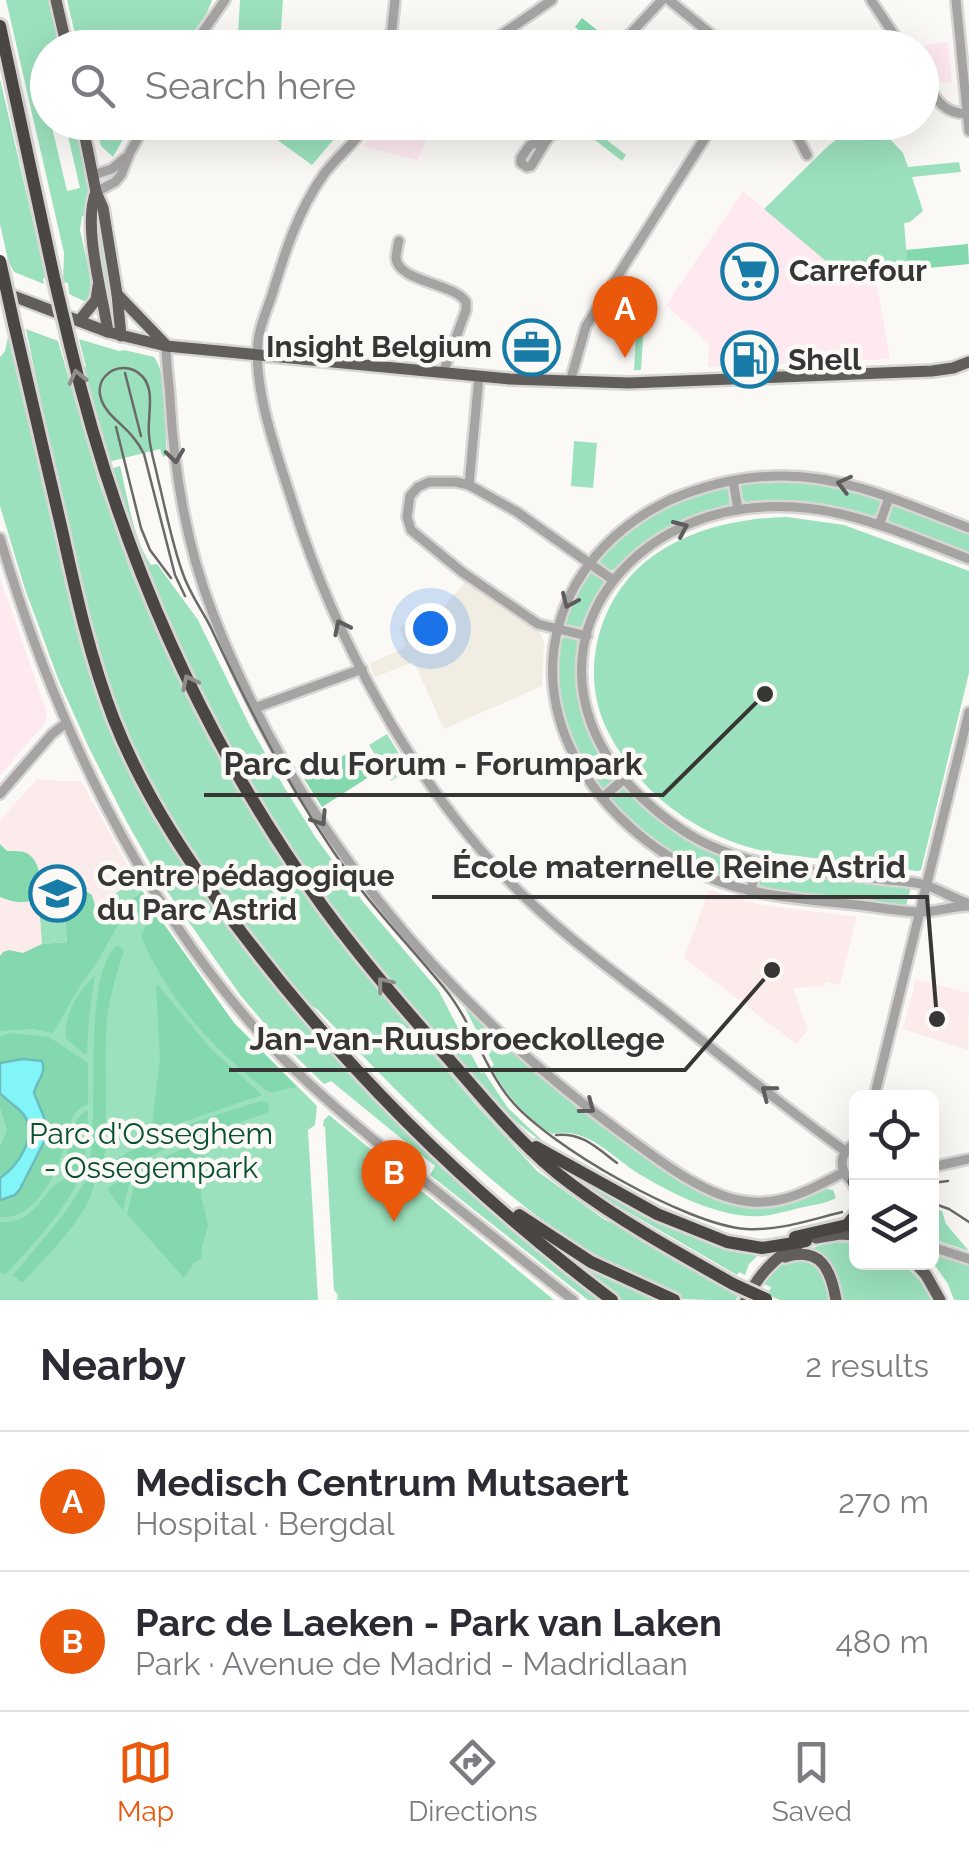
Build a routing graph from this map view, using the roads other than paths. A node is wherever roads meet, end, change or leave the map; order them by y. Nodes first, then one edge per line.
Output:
1 (56, 0) edge
2 (225, 0) edge
3 (395, 0) edge
4 (552, 0) edge
5 (665, 0) edge
6 (871, 0) edge
7 (956, 0) edge
8 (0, 26) edge
9 (63, 30) edge
10 (204, 30) edge
11 (392, 30) edge
12 (508, 30) edge
13 (636, 30) edge
14 (704, 30) edge
15 (891, 30) edge
16 (939, 99) edge
17 (968, 114) edge
18 (969, 131) edge
19 (85, 140) edge
20 (137, 140) edge
21 (355, 140) edge
22 (704, 140) edge
23 (800, 140) edge
24 (130, 152) junction
25 (807, 154) dead end
26 (92, 174) junction
27 (96, 192) junction
28 (398, 241) dead end
29 (0, 261) edge
30 (98, 277) junction
31 (0, 291) edge
32 (117, 294) junction
33 (79, 321) junction
34 (115, 334) junction
35 (166, 346) junction
36 (258, 356) junction
37 (969, 362) edge
38 (443, 373) junction
39 (479, 376) junction
40 (570, 382) junction
41 (733, 481) junction
42 (469, 485) junction
43 (890, 498) junction
44 (738, 510) junction
45 (879, 525) junction
46 (969, 528) edge
47 (0, 538) edge
48 (969, 559) edge
49 (589, 564) junction
50 (612, 580) junction
51 (558, 630) junction
52 (587, 636) junction
53 (362, 669) junction
54 (255, 708) junction
55 (969, 712) edge
56 (66, 723) junction
57 (624, 779) junction
58 (0, 794) edge
59 (602, 798) junction
60 (757, 862) junction
61 (926, 885) junction
62 (751, 890) junction
63 (969, 905) edge
64 (920, 913) junction
65 (374, 1090) junction
66 (876, 1090) edge
67 (517, 1136) junction
68 (849, 1148) edge
69 (845, 1151) junction
70 (969, 1159) edge
71 (939, 1165) edge
72 (851, 1180) edge
73 (849, 1183) edge
74 (849, 1223) edge
75 (704, 1234) junction
76 (849, 1234) edge
77 (806, 1241) junction
78 (939, 1250) edge
79 (969, 1259) edge
80 (768, 1266) junction
81 (921, 1270) edge
82 (572, 1300) edge
83 (612, 1300) edge
84 (674, 1300) edge
85 (746, 1300) edge
86 (767, 1300) edge
87 (836, 1300) edge
88 (940, 1300) edge

1 - 9 main road
2 - 10 street
3 - 11 street
4 - 12 street
5 - 13 street
5 - 14 street
6 - 15 street
7 - 17 street
67 -> 8 highway, bridge
16 - 17 street
17 - 18 street
19 - 26 main road
20 - 24 street
21 - 36 street
22 - 40 street
23 - 25 street
24 - 26 street
24 - 27 street
26 - 27 main road
27 - 30 main road
27 - 32 main road
28 - 38 street
29 - 65 highway, bridge
30 - 33 main road
30 - 34 main road
31 - 33 main road
32 - 34 main road
32 - 35 main road
33 - 34 main road
34 - 35 main road
35 - 36 main road
35 -> 54 street
36 - 38 main road
53 -> 36 street
37 - 40 main road
38 - 39 main road
39 - 40 main road
39 - 42 street
43 -> 41 street
41 - 44 street
41 - 49 street
42 - 49 street
42 - 51 street
43 - 45 street
43 - 46 street
44 - 45 street
50 -> 44 street
45 - 48 street
47 - 56 street
49 - 50 street
49 -> 51 street
50 - 52 street
51 - 52 street
51 - 59 street
52 - 57 street
53 - 54 street
69 -> 53 street
54 -> 73 street
55 - 61 street
56 - 58 street
56 - 82 street
57 - 59 street
57 - 60 street
59 - 62 street
60 - 61 street
60 - 62 street
61 - 63 street
61 - 64 street
62 - 64 street
63 - 64 street
64 - 66 street
65 - 83 highway
65 - 84 highway
67 - 75 highway
67 - 86 highway, bridge
68 - 69 street
69 - 72 street
70 - 71 street
74 - 75 highway
75 - 77 highway
76 - 77 main road
77 - 80 main road
78 - 79 street
80 - 85 main road
80 - 87 main road
81 - 88 main road

